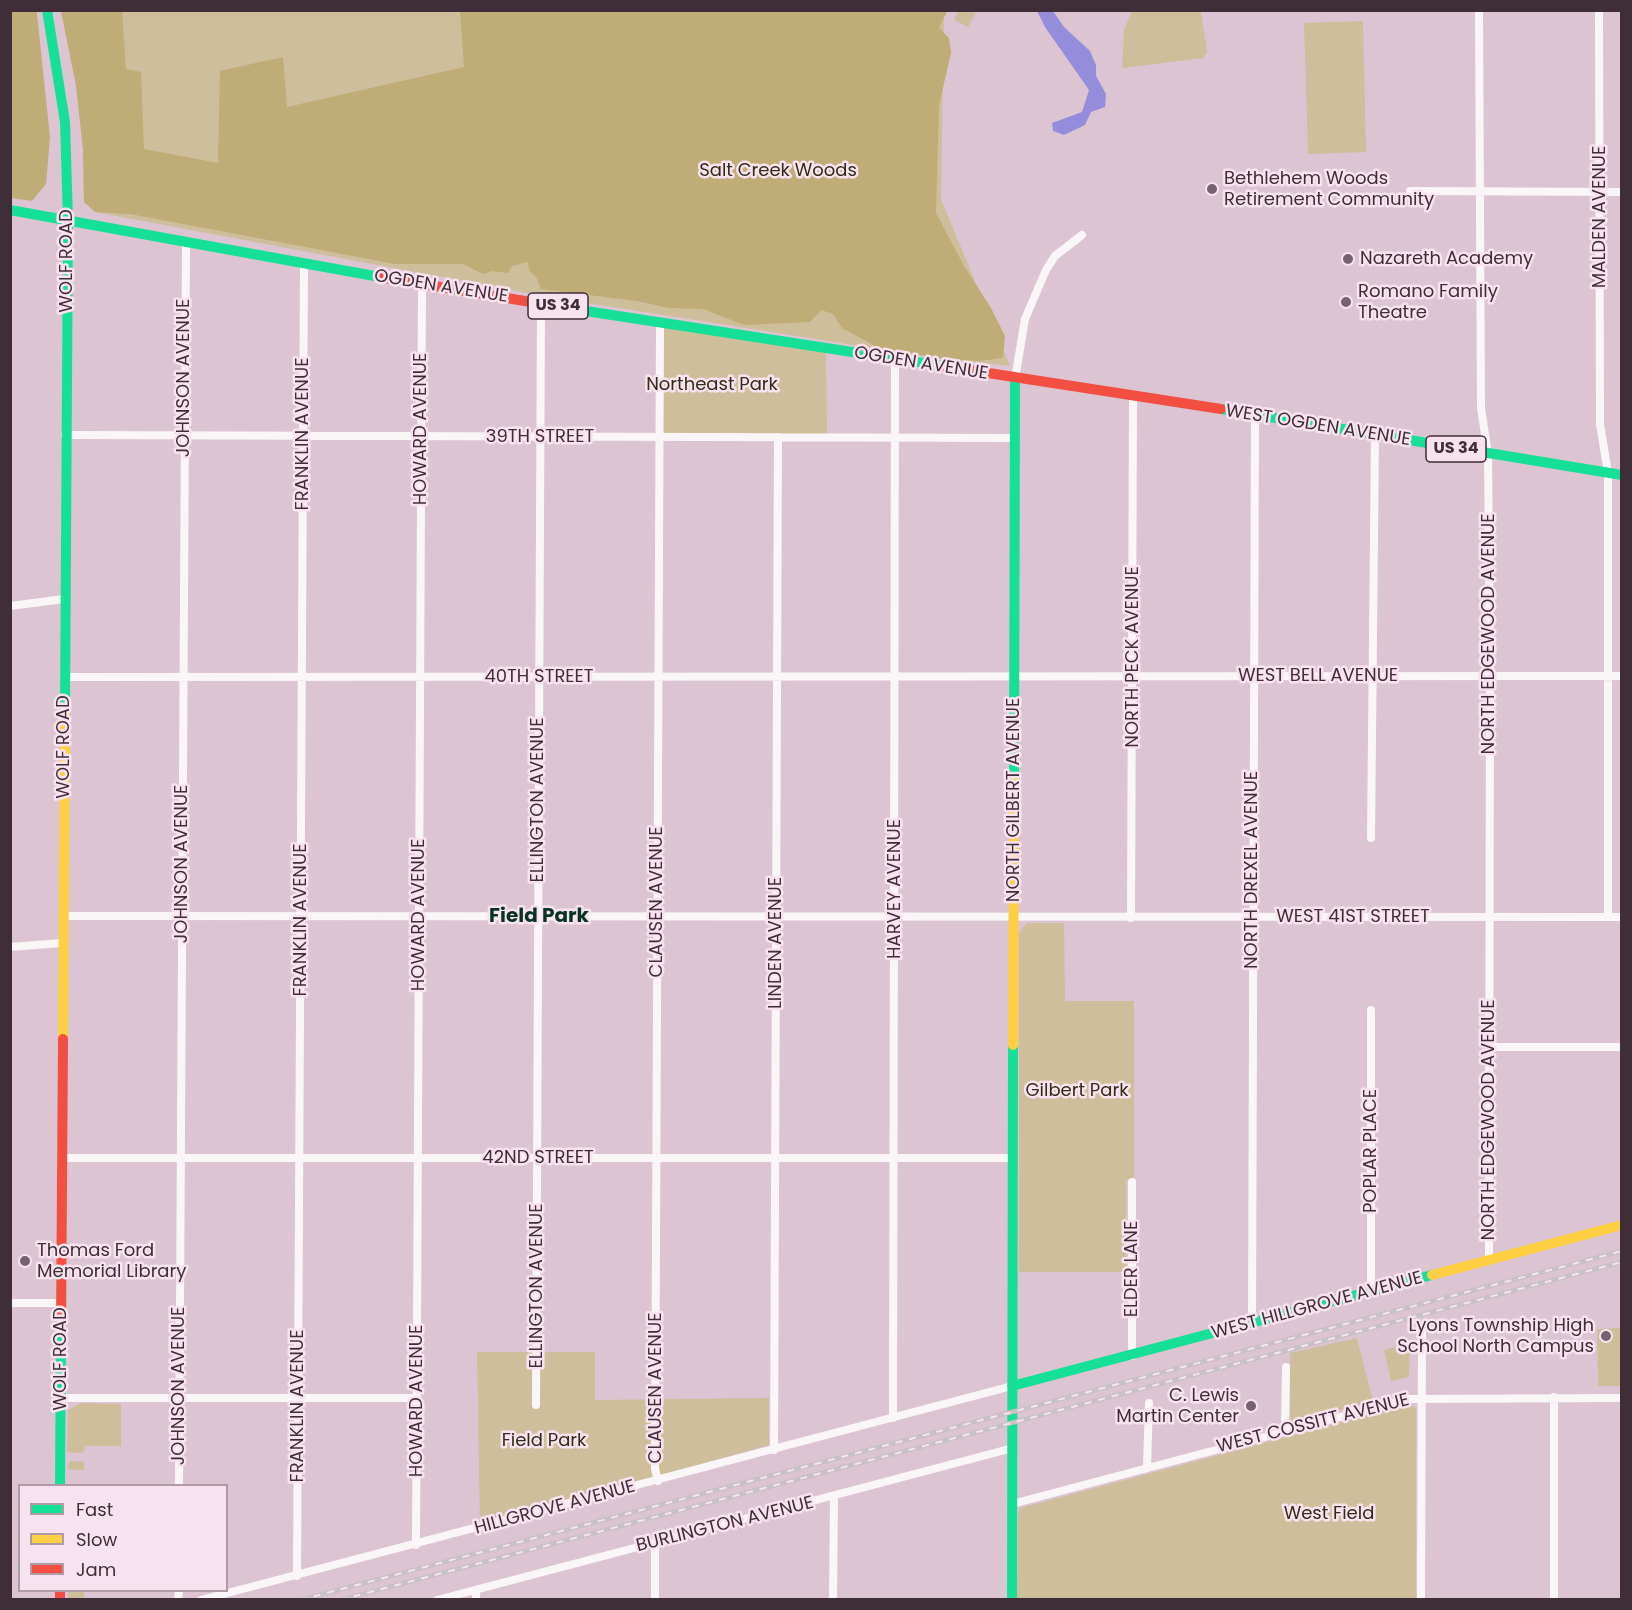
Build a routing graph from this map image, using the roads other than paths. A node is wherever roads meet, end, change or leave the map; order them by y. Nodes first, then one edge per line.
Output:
1 (47, 10) edge
2 (1479, 10) edge
3 (1599, 10) edge
4 (1410, 191) dead end
5 (1479, 191) junction
6 (1599, 192) junction
7 (1622, 192) edge
8 (10, 210) edge
9 (69, 220) junction
10 (1082, 235) dead end
11 (186, 243) junction
12 (304, 264) junction
13 (422, 285) junction
14 (541, 303) junction
15 (660, 323) junction
16 (895, 360) junction
17 (1015, 379) junction
18 (1133, 397) junction
19 (1255, 415) junction
20 (1375, 434) junction
21 (65, 435) junction
22 (184, 436) junction
23 (303, 436) junction
24 (421, 437) junction
25 (540, 437) junction
26 (659, 437) junction
27 (778, 437) junction
28 (896, 437) junction
29 (1015, 438) junction
30 (1488, 454) junction
31 (1608, 473) junction
32 (1622, 475) edge
33 (64, 599) junction
34 (10, 606) edge
35 (302, 676) junction
36 (420, 676) junction
37 (1133, 676) junction
38 (1252, 676) junction
39 (1371, 676) junction
40 (1490, 676) junction
41 (1608, 676) junction
42 (1622, 676) edge
43 (64, 677) junction
44 (182, 677) junction
45 (539, 677) junction
46 (657, 677) junction
47 (776, 677) junction
48 (896, 677) junction
49 (1014, 678) junction
50 (1371, 838) dead end
51 (63, 916) junction
52 (182, 916) junction
53 (657, 917) junction
54 (1252, 917) junction
55 (1489, 917) junction
56 (1608, 917) junction
57 (1622, 917) edge
58 (300, 918) junction
59 (419, 918) junction
60 (538, 918) junction
61 (776, 918) junction
62 (894, 918) junction
63 (1013, 918) junction
64 (1131, 918) junction
65 (62, 943) junction
66 (10, 946) edge
67 (1371, 1010) dead end
68 (1489, 1047) junction
69 (1622, 1047) edge
70 (300, 1157) junction
71 (537, 1157) junction
72 (62, 1158) junction
73 (180, 1158) junction
74 (418, 1158) junction
75 (656, 1158) junction
76 (774, 1158) junction
77 (894, 1158) junction
78 (1013, 1158) junction
79 (1132, 1182) dead end
80 (1622, 1225) edge
81 (1489, 1259) junction
82 (1371, 1291) junction
83 (10, 1303) edge
84 (61, 1303) junction
85 (1252, 1325) junction
86 (1422, 1331) dead end
87 (1132, 1356) junction
88 (1286, 1367) dead end
89 (1012, 1386) junction
90 (1422, 1397) junction
91 (1554, 1397) junction
92 (61, 1398) junction
93 (298, 1398) junction
94 (417, 1398) junction
95 (1622, 1398) edge
96 (180, 1399) junction
97 (1149, 1403) dead end
98 (536, 1405) dead end
99 (893, 1418) junction
100 (1285, 1431) junction
101 (1013, 1448) junction
102 (774, 1450) junction
103 (1148, 1467) junction
104 (658, 1481) junction
105 (60, 1484) edge
106 (179, 1484) edge
107 (834, 1497) junction
108 (1012, 1504) junction
109 (655, 1543) junction
110 (416, 1545) junction
111 (297, 1576) junction
112 (476, 1590) junction
113 (201, 1599) edge
114 (436, 1599) edge
115 (476, 1599) edge
116 (655, 1599) edge
117 (833, 1599) edge
118 (1012, 1599) edge
119 (1421, 1599) edge
120 (1554, 1599) edge

1 - 9 main road, WOLF ROAD
2 - 5 street, NORTH EDGEWOOD AVENUE
3 - 6 street, MALDEN AVENUE
4 - 5 street
5 - 6 street
5 - 30 street, NORTH EDGEWOOD AVENUE
6 - 7 street
6 - 31 street, MALDEN AVENUE
8 - 9 main road, OGDEN AVENUE / US 34
9 - 11 main road, OGDEN AVENUE / US 34
9 - 21 main road, WOLF ROAD
10 - 17 street, NORTH GILBERT AVENUE
11 - 12 main road, OGDEN AVENUE / US 34
11 - 22 street, JOHNSON AVENUE
12 - 13 main road, OGDEN AVENUE / US 34
12 - 23 street, FRANKLIN AVENUE
13 - 14 main road, OGDEN AVENUE / US 34
13 - 24 street, HOWARD AVENUE
14 - 15 main road, OGDEN AVENUE / US 34
14 - 25 street, ELLINGTON AVENUE
15 - 16 main road, OGDEN AVENUE / US 34
15 - 26 street, CLAUSEN AVENUE
16 - 17 main road, OGDEN AVENUE / US 34
16 - 28 street, HARVEY AVENUE
17 - 18 main road, WEST OGDEN AVENUE / US 34
17 - 29 main road, NORTH GILBERT AVENUE
18 - 19 main road, WEST OGDEN AVENUE / US 34
18 - 37 street, NORTH PECK AVENUE
19 - 20 main road, WEST OGDEN AVENUE / US 34
19 - 38 street, NORTH DREXEL AVENUE
20 - 30 main road, WEST OGDEN AVENUE / US 34
20 - 39 street
21 - 22 street, 39TH STREET
21 - 33 main road, WOLF ROAD
22 - 23 street, 39TH STREET
22 - 44 street, JOHNSON AVENUE
23 - 24 street, 39TH STREET
23 - 35 street, FRANKLIN AVENUE
24 - 25 street, 39TH STREET
24 - 36 street, HOWARD AVENUE
25 - 26 street, 39TH STREET
25 - 45 street, ELLINGTON AVENUE
26 - 27 street, 39TH STREET
26 - 46 street, CLAUSEN AVENUE
27 - 28 street, 39TH STREET
27 - 47 street, LINDEN AVENUE
28 - 29 street, 39TH STREET
28 - 48 street, HARVEY AVENUE
29 - 49 main road, NORTH GILBERT AVENUE
30 - 31 main road, WEST OGDEN AVENUE / US 34
30 - 40 street, NORTH EDGEWOOD AVENUE
31 - 32 main road, WEST OGDEN AVENUE / US 34
31 - 41 street, MALDEN AVENUE
33 - 34 street
33 - 43 main road, WOLF ROAD
35 - 36 street, 40TH STREET
35 - 44 street, 40TH STREET
35 - 58 street, FRANKLIN AVENUE
36 - 45 street, 40TH STREET
36 - 59 street, HOWARD AVENUE
37 - 38 street, WEST BELL AVENUE
37 - 49 street, WEST BELL AVENUE
37 - 64 street, NORTH PECK AVENUE
38 - 39 street, WEST BELL AVENUE
38 - 54 street, NORTH DREXEL AVENUE
39 - 40 street, WEST BELL AVENUE
39 - 50 street
40 - 41 street, WEST BELL AVENUE
40 - 55 street, NORTH EDGEWOOD AVENUE
41 - 42 street, WEST BELL AVENUE
41 - 56 street, MALDEN AVENUE
43 - 44 street, 40TH STREET
43 - 51 main road, WOLF ROAD
44 - 52 street, JOHNSON AVENUE
45 - 46 street, 40TH STREET
45 - 60 street, ELLINGTON AVENUE
46 - 47 street, 40TH STREET
46 - 53 street, CLAUSEN AVENUE
47 - 48 street, 40TH STREET
47 - 61 street, LINDEN AVENUE
48 - 49 street, 40TH STREET
48 - 62 street, HARVEY AVENUE
49 - 63 main road, NORTH GILBERT AVENUE
51 - 52 street, WEST 41ST STREET
51 - 65 main road, WOLF ROAD
52 - 58 street, WEST 41ST STREET
52 - 73 street, JOHNSON AVENUE
53 - 60 street, WEST 41ST STREET
53 - 61 street, WEST 41ST STREET
53 - 75 street, CLAUSEN AVENUE
54 - 55 street, WEST 41ST STREET
54 - 64 street, WEST 41ST STREET
54 - 85 street, NORTH DREXEL AVENUE
55 - 56 street, WEST 41ST STREET
55 - 68 street, NORTH EDGEWOOD AVENUE
56 - 57 street, WEST 41ST STREET
58 - 59 street, WEST 41ST STREET
58 - 70 street, FRANKLIN AVENUE
59 - 60 street, WEST 41ST STREET
59 - 74 street, HOWARD AVENUE
60 - 71 street, ELLINGTON AVENUE
61 - 62 street, WEST 41ST STREET
61 - 76 street, LINDEN AVENUE
62 - 63 street, WEST 41ST STREET
62 - 77 street, HARVEY AVENUE
63 - 64 street, WEST 41ST STREET
63 - 78 main road, NORTH GILBERT AVENUE
65 - 66 street
65 - 72 main road, WOLF ROAD
67 - 82 street, POPLAR PLACE
68 - 69 street
68 - 81 street, NORTH EDGEWOOD AVENUE
70 - 73 street, 42ND STREET
70 - 74 street, 42ND STREET
70 - 93 street, FRANKLIN AVENUE
71 - 74 street, 42ND STREET
71 - 75 street, 42ND STREET
71 - 98 street, ELLINGTON AVENUE
72 - 73 street, 42ND STREET
72 - 84 main road, WOLF ROAD
73 - 96 street, JOHNSON AVENUE
74 - 94 street, HOWARD AVENUE
75 - 76 street, 42ND STREET
75 - 104 street, CLAUSEN AVENUE
76 - 77 street, 42ND STREET
76 - 102 street, LINDEN AVENUE
77 - 78 street, 42ND STREET
77 - 99 street, HARVEY AVENUE
78 - 89 main road, NORTH GILBERT AVENUE
79 - 87 street, ELDER LANE
80 - 81 main road, WEST HILLGROVE AVENUE
81 - 82 main road, WEST HILLGROVE AVENUE
82 - 85 main road, WEST HILLGROVE AVENUE
83 - 84 street
84 - 92 main road, WOLF ROAD
85 - 87 main road, WEST HILLGROVE AVENUE
86 - 90 street
87 - 89 main road, WEST HILLGROVE AVENUE
88 - 100 street
89 - 99 street, HILLGROVE AVENUE
89 - 101 main road, NORTH GILBERT AVENUE
90 - 91 street, WEST COSSITT AVENUE
90 - 100 street, WEST COSSITT AVENUE
90 - 119 street
91 - 95 street, WEST COSSITT AVENUE
91 - 120 street
92 - 96 street
92 - 105 main road, WOLF ROAD
93 - 94 street
93 - 96 street
93 - 111 street, FRANKLIN AVENUE
94 - 110 street, HOWARD AVENUE
96 - 106 street, JOHNSON AVENUE
97 - 103 street
99 - 102 street, HILLGROVE AVENUE
100 - 103 street, WEST COSSITT AVENUE
101 - 107 street, BURLINGTON AVENUE
101 - 108 main road, NORTH GILBERT AVENUE
102 - 104 street, HILLGROVE AVENUE
103 - 108 street, WEST COSSITT AVENUE
104 - 110 street, HILLGROVE AVENUE
107 - 109 street, BURLINGTON AVENUE
107 - 117 street
108 - 118 main road, NORTH GILBERT AVENUE
109 - 112 street, BURLINGTON AVENUE
109 - 116 street
110 - 111 street, HILLGROVE AVENUE
111 - 113 street, HILLGROVE AVENUE
112 - 114 street, BURLINGTON AVENUE
112 - 115 street

